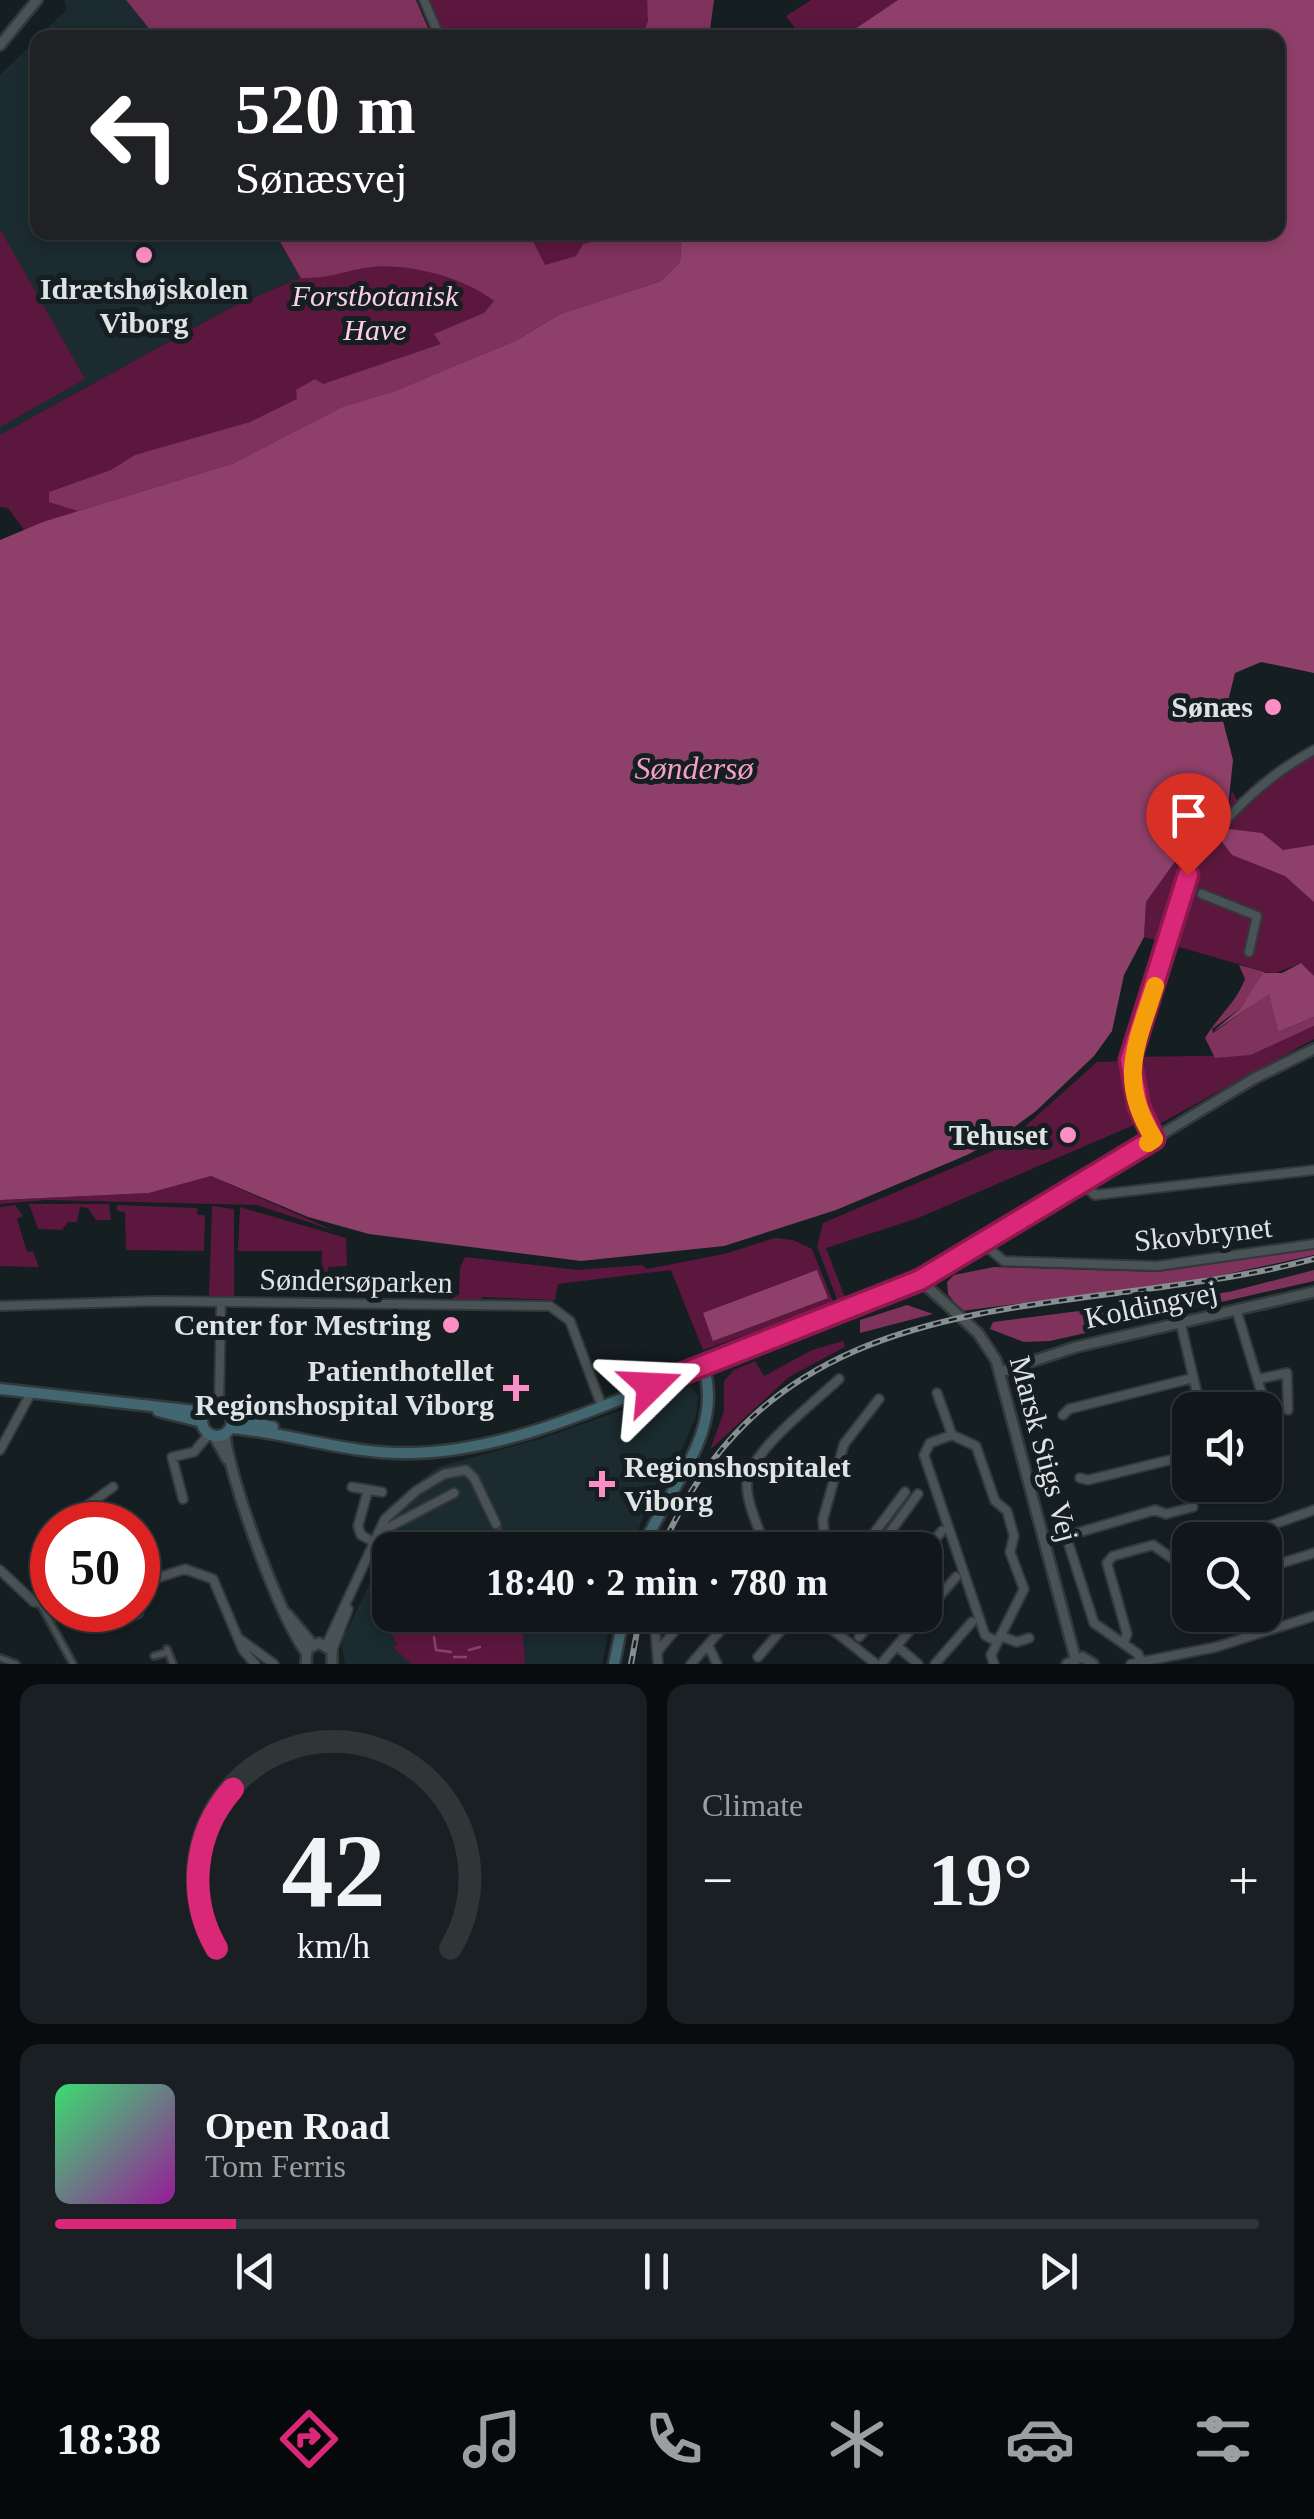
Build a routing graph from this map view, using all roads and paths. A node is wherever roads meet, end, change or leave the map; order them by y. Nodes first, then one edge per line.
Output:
1 (38, 0) edge
2 (424, 0) edge
3 (437, 30) edge
4 (0, 45) edge
5 (1314, 750) edge
6 (1202, 894) dead end
7 (1249, 952) dead end
8 (1314, 1049) edge
9 (1154, 1139) junction
10 (1314, 1170) edge
11 (1082, 1182) junction
12 (982, 1243) junction
13 (1314, 1244) edge
14 (920, 1280) junction
15 (1314, 1292) edge
16 (221, 1302) junction
17 (0, 1306) edge
18 (1237, 1312) junction
19 (1180, 1325) junction
20 (704, 1366) junction
21 (1000, 1372) junction
22 (1193, 1378) junction
23 (1258, 1379) junction
24 (839, 1380) dead end
25 (0, 1389) edge
26 (1196, 1392) edge
27 (1262, 1392) edge
28 (31, 1393) junction
29 (937, 1393) dead end
30 (879, 1399) dead end
31 (602, 1404) junction
32 (219, 1406) junction
33 (1288, 1410) dead end
34 (1064, 1415) dead end
35 (203, 1417) junction
36 (222, 1430) junction
37 (952, 1434) junction
38 (0, 1450) edge
39 (1172, 1459) edge
40 (1080, 1478) dead end
41 (113, 1487) dead end
42 (352, 1487) dead end
43 (368, 1490) junction
44 (382, 1492) dead end
45 (906, 1492) dead end
46 (454, 1493) dead end
47 (918, 1494) dead end
48 (183, 1499) dead end
49 (92, 1502) edge
50 (1193, 1507) dead end
51 (1314, 1510) edge
52 (388, 1516) junction
53 (406, 1518) junction
54 (1280, 1522) edge
55 (496, 1524) tunnel mouth
56 (379, 1532) edge
57 (385, 1532) edge
58 (651, 1532) edge
59 (761, 1532) edge
60 (824, 1532) edge
61 (876, 1532) edge
62 (889, 1532) edge
63 (372, 1537) edge
64 (372, 1548) edge
65 (1314, 1553) edge
66 (1172, 1558) edge
67 (1282, 1563) edge
68 (0, 1570) edge
69 (956, 1577) dead end
70 (160, 1579) edge
71 (942, 1592) edge
72 (30, 1593) edge
73 (1314, 1616) edge
74 (972, 1622) dead end
75 (59, 1632) edge
76 (621, 1632) edge
77 (655, 1632) edge
78 (674, 1632) edge
79 (718, 1632) edge
80 (779, 1632) edge
81 (836, 1632) edge
82 (863, 1632) edge
83 (908, 1632) edge
84 (1244, 1632) edge
85 (859, 1637) dead end
86 (1029, 1638) dead end
87 (1246, 1638) junction
88 (999, 1639) junction
89 (241, 1640) junction
90 (1124, 1642) junction
91 (708, 1645) junction
92 (897, 1646) junction
93 (657, 1652) junction
94 (154, 1656) dead end
95 (305, 1657) edge
96 (332, 1657) edge
97 (758, 1657) dead end
98 (0, 1658) edge
99 (1071, 1660) edge
100 (1141, 1662) edge
101 (16, 1664) edge
102 (74, 1664) edge
103 (173, 1664) edge
104 (255, 1664) edge
105 (274, 1664) edge
106 (614, 1664) edge
107 (658, 1664) edge
108 (692, 1664) edge
109 (717, 1664) edge
110 (878, 1664) edge
111 (918, 1664) edge
112 (935, 1664) edge
113 (994, 1664) edge
114 (1092, 1664) edge
115 (1131, 1664) edge

1 - 4 street
2 - 3 street
5 - 9 street
6 - 7 street
8 - 9 street
9 - 11 street
10 - 11 street
11 - 12 street
12 - 13 street, Skovbrynet
12 - 14 street
14 - 20 street
14 - 21 street, Marsk Stigs Vej
15 - 18 street, Koldingvej
16 - 17 street, Søndersøparken
16 - 31 street, Søndersøparken
16 - 32 street, Søndersøparken
18 - 19 street, Koldingvej
18 - 23 street
19 - 21 street, Koldingvej
19 - 22 street
20 - 31 main road
20 - 58 main road
21 - 99 street, Marsk Stigs Vej
22 - 26 street
22 - 34 street
23 - 27 street
23 - 33 street
24 - 59 street
25 - 28 main road
28 - 35 main road
28 - 38 street
29 - 37 street
30 - 60 street
31 - 36 main road
32 - 35 main road
32 - 36 main road
35 - 36 main road
36 - 48 street
36 - 95 street
37 - 88 street
37 - 88 street
39 - 40 street
41 - 49 street
42 - 43 street
43 - 44 street
43 - 63 street
45 - 61 street
46 - 53 street
47 - 62 street
50 - 90 street
51 - 54 street
52 - 53 street
52 - 55 street
52 - 56 street
53 - 57 street
64 - 96 street
65 - 67 street
66 - 90 street
68 - 72 street
69 - 71 street
70 - 89 street
73 - 87 street
74 - 112 street
75 - 102 street
76 - 106 main road
77 - 93 street
78 - 93 street
79 - 91 street
80 - 97 street
81 - 110 street
82 - 85 street
83 - 92 street
84 - 87 street
86 - 88 street
87 - 100 street
88 - 113 street
89 - 104 street
89 - 105 street
90 - 100 street
91 - 108 street
91 - 109 street
92 - 110 street
92 - 111 street
93 - 107 street
94 - 103 street
95 - 96 street
98 - 101 street
99 - 114 street
100 - 115 street

